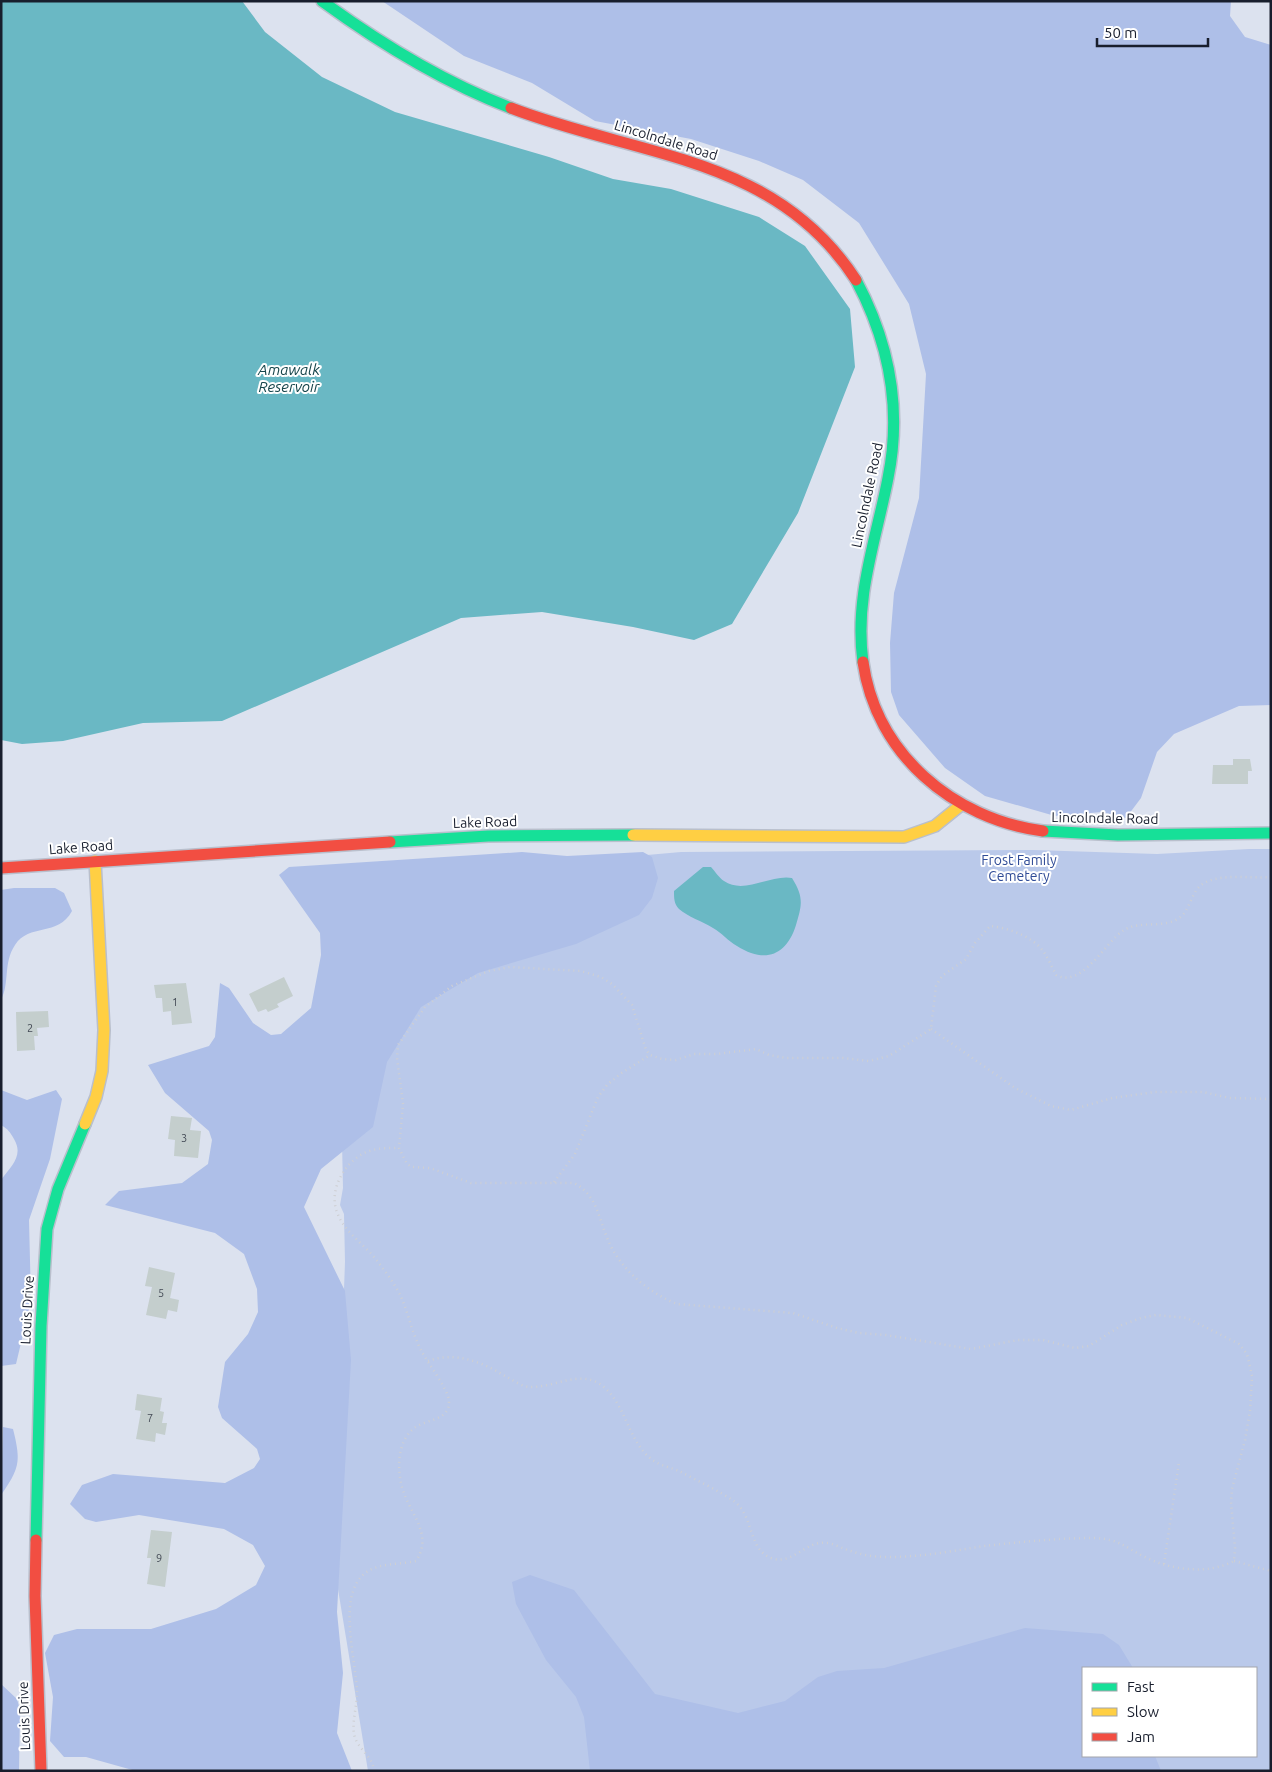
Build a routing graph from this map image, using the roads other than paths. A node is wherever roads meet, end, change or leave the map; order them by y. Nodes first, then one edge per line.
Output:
1 (322, 1) edge
2 (961, 805) junction
3 (1271, 833) edge
4 (95, 861) junction
5 (1, 868) edge
6 (41, 1771) edge

1 - 2 street, Lincolndale Road
2 - 3 street, Lincolndale Road
2 - 4 street, Lake Road
4 - 5 street, Lake Road
4 - 6 street, Louis Drive

